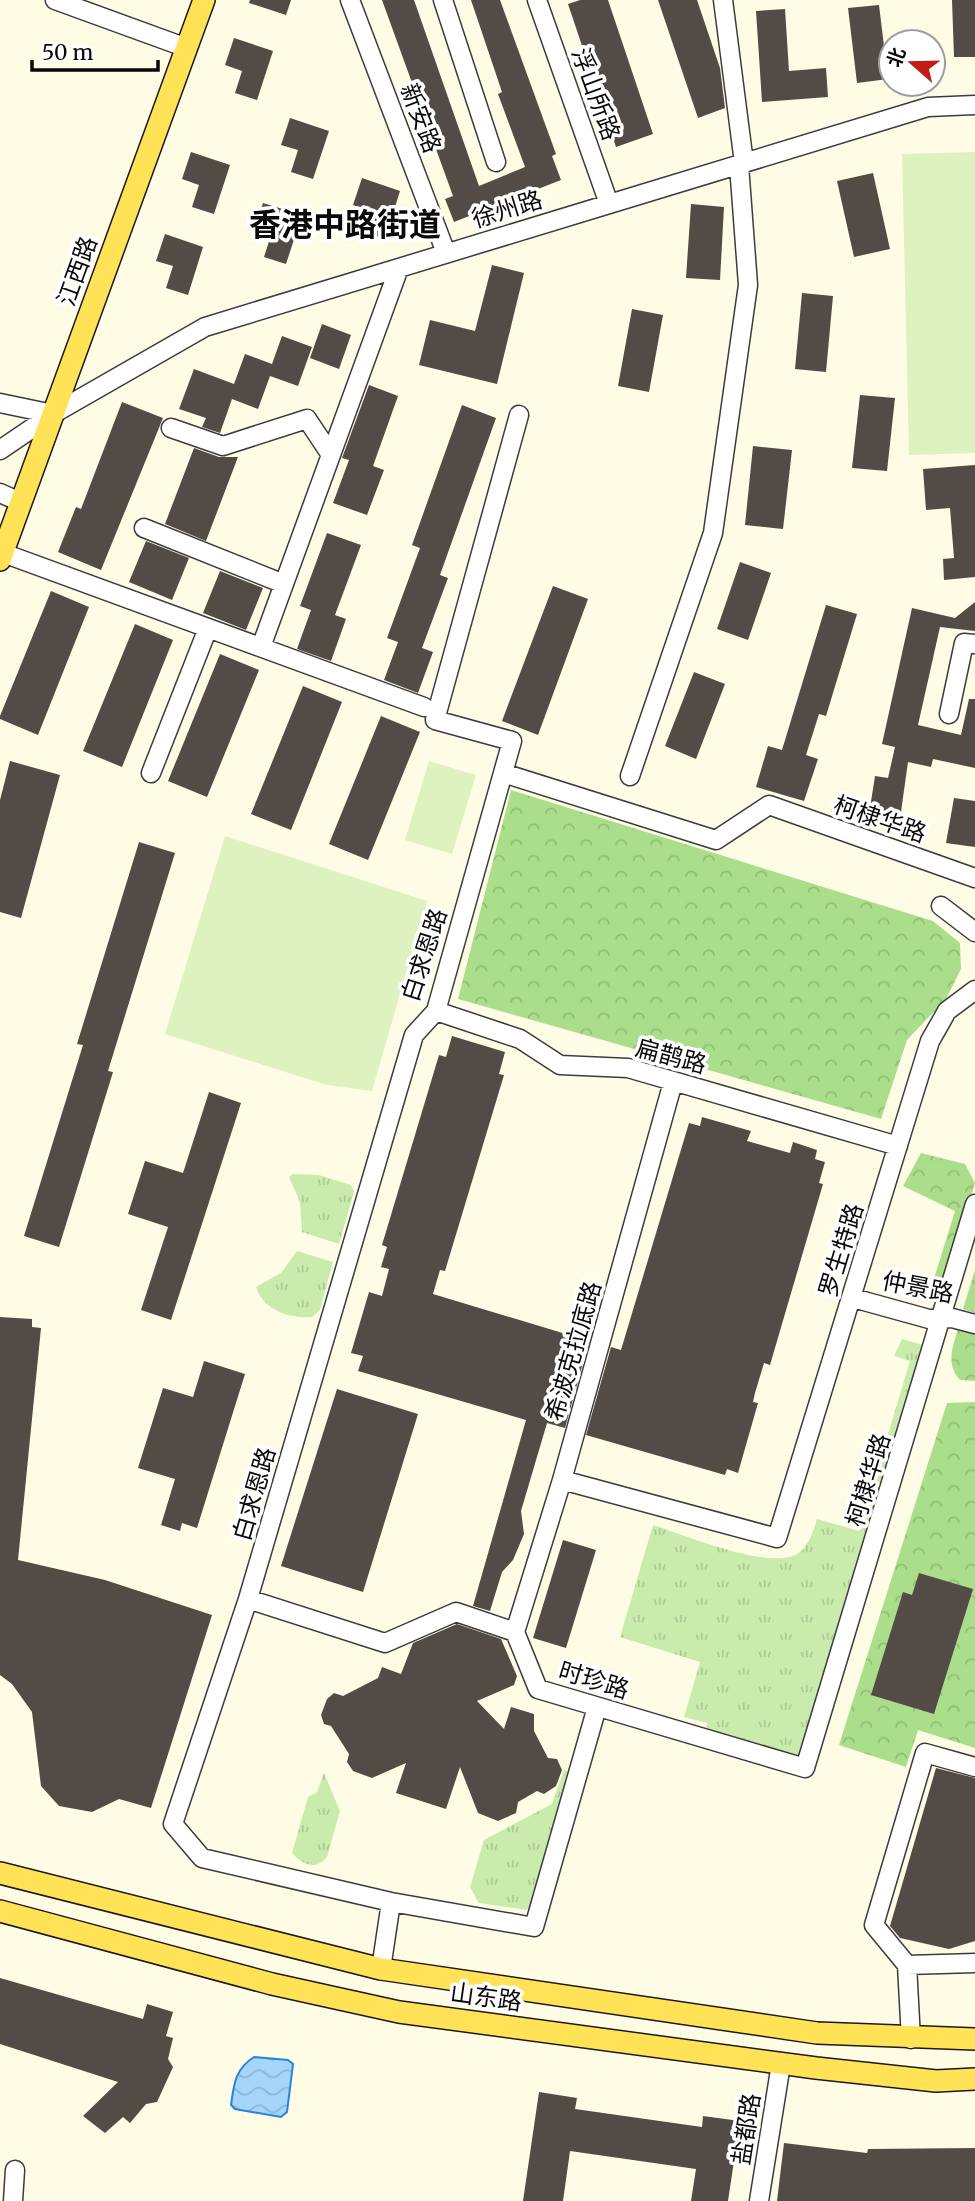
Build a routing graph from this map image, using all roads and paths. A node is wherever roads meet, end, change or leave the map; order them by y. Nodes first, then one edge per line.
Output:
1 (55, 0) edge
2 (204, 0) edge
3 (350, 0) edge
4 (443, 0) edge
5 (539, 0) edge
6 (723, 0) edge
7 (187, 48) junction
8 (975, 104) edge
9 (496, 162) dead end
10 (741, 164) junction
11 (609, 204) junction
12 (446, 253) junction
13 (399, 268) junction
14 (0, 403) edge
15 (53, 414) junction
16 (519, 415) dead end
17 (170, 428) dead end
18 (0, 450) edge
19 (331, 455) junction
20 (0, 493) edge
21 (20, 502) junction
22 (144, 527) dead end
23 (1, 557) edge
24 (284, 584) junction
25 (208, 628) junction
26 (975, 645) edge
27 (261, 648) junction
28 (424, 707) dead end
29 (949, 714) dead end
30 (151, 773) dead end
31 (503, 773) junction
32 (630, 776) dead end
33 (975, 878) edge
34 (941, 906) dead end
35 (975, 932) edge
36 (975, 990) edge
37 (436, 1011) junction
38 (673, 1082) junction
39 (898, 1146) junction
40 (975, 1204) edge
41 (853, 1298) junction
42 (942, 1319) junction
43 (975, 1324) edge
44 (562, 1480) junction
45 (248, 1599) junction
46 (515, 1632) junction
47 (597, 1707) junction
48 (975, 1767) edge
49 (805, 1768) joint
50 (0, 1873) edge
51 (391, 1902) junction
52 (0, 1911) edge
53 (975, 1963) edge
54 (907, 1965) junction
55 (381, 1969) junction
56 (911, 2039) junction
57 (975, 2039) edge
58 (781, 2064) junction
59 (975, 2079) edge
60 (15, 2170) dead end
61 (13, 2201) edge
62 (759, 2201) edge

1 - 7 street
2 - 7 main road, 江西路
3 - 12 street, 新安路
4 - 9 street
5 - 11 street, 浮山所路
6 - 10 street
7 - 15 main road, 江西路
8 - 10 street, 徐州路
10 - 11 street, 徐州路
10 - 32 street
11 - 12 street, 徐州路
12 - 13 street, 徐州路
13 - 15 street, 徐州路
13 - 19 street
14 - 15 street
15 - 18 street, 徐州路
15 - 21 main road, 江西路
16 - 31 street, 白求恩路
17 - 19 street
19 - 24 street
20 - 21 street
21 - 23 main road, 江西路
22 - 24 street
23 - 25 street
24 - 27 street
25 - 27 street
25 - 30 street
26 - 29 street
27 - 28 street
31 - 33 street, 柯棣华路
31 - 37 street, 白求恩路
34 - 35 street
36 - 39 street, 罗生特路
37 - 38 street, 扁鹊路
37 - 45 street, 白求恩路
38 - 39 street, 扁鹊路
38 - 44 street, 希波克拉底路
39 - 41 street, 罗生特路
40 - 42 street, 柯棣华路
41 - 42 street, 仲景路
41 - 44 street, 罗生特路
42 - 43 street, 仲景路
42 - 49 street, 柯棣华路
44 - 46 street, 希波克拉底路
45 - 46 street
45 - 51 street, 白求恩路
46 - 47 street, 时珍路
47 - 49 street, 时珍路
47 - 51 street
48 - 54 street
50 - 55 main road, 山东路
51 - 55 street
52 - 58 main road, 山东路
53 - 54 street
54 - 56 street
55 - 56 main road, 山东路
56 - 57 main road, 山东路
58 - 59 main road, 山东路
58 - 62 street, 盐都路
60 - 61 street

